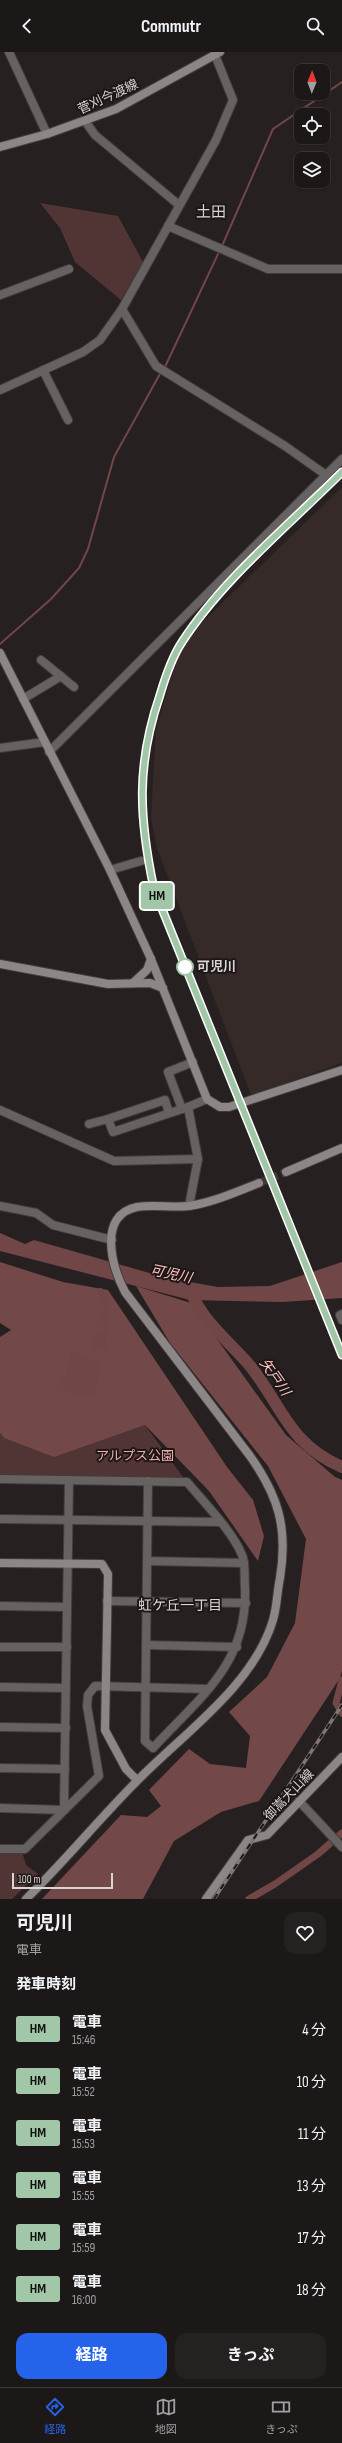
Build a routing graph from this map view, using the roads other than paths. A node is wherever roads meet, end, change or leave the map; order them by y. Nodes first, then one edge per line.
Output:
1 (9, 52) edge
2 (214, 54) edge
3 (85, 122) junction
4 (47, 134) junction
5 (0, 147) edge
6 (179, 205) junction
7 (168, 226) junction
8 (69, 268) dead end
9 (342, 269) edge
10 (0, 295) edge
11 (122, 309) junction
12 (43, 370) junction
13 (0, 390) edge
14 (68, 420) dead end
15 (342, 459) edge
16 (326, 475) junction
17 (0, 653) edge
18 (41, 660) dead end
19 (61, 676) junction
20 (74, 686) dead end
21 (23, 699) junction
22 (45, 742) junction
23 (0, 748) edge
24 (49, 752) junction
25 (141, 860) dead end
26 (110, 870) junction
27 (151, 959) junction
28 (0, 964) edge
29 (134, 982) junction
30 (163, 988) junction
31 (193, 1062) junction
32 (342, 1070) edge
33 (207, 1100) junction
34 (185, 1108) junction
35 (0, 1110) edge
36 (169, 1113) junction
37 (108, 1119) junction
38 (89, 1124) dead end
39 (342, 1148) edge
40 (198, 1158) junction
41 (286, 1172) tunnel mouth
42 (259, 1183) tunnel mouth
43 (0, 1206) edge
44 (189, 1206) junction
45 (112, 1240) junction
46 (342, 1314) edge
47 (342, 1320) edge
48 (0, 1479) edge
49 (69, 1480) junction
50 (148, 1481) junction
51 (0, 1519) edge
52 (69, 1520) junction
53 (148, 1521) junction
54 (219, 1522) junction
55 (147, 1561) junction
56 (0, 1563) edge
57 (244, 1563) junction
58 (68, 1564) junction
59 (107, 1601) junction
60 (147, 1602) junction
61 (246, 1603) junction
62 (0, 1606) edge
63 (68, 1607) junction
64 (146, 1645) junction
65 (0, 1647) edge
66 (66, 1647) junction
67 (237, 1647) junction
68 (105, 1686) junction
69 (0, 1687) edge
70 (66, 1688) junction
71 (146, 1688) junction
72 (208, 1689) junction
73 (0, 1727) edge
74 (66, 1728) junction
75 (342, 1757) edge
76 (0, 1768) edge
77 (65, 1769) junction
78 (137, 1780) junction
79 (299, 1801) junction
80 (0, 1808) edge
81 (64, 1810) junction
82 (342, 1847) edge
83 (0, 1849) edge
84 (26, 1899) edge
85 (206, 1899) edge

1 - 4 street
2 - 3 street, 菅刈今渡線
2 - 6 street
3 - 4 street, 菅刈今渡線
3 - 6 street
4 - 5 street, 菅刈今渡線
6 - 7 street
7 - 9 street
7 - 11 street
8 - 10 street
11 - 12 street
11 - 16 street
12 - 13 street
12 - 14 street
15 - 16 street
16 - 24 street
17 - 21 street
18 - 19 street
19 - 20 street
19 - 21 street
21 - 22 street
22 - 23 street
22 - 24 street
24 - 26 street
25 - 26 street
26 - 27 street
27 - 29 street
27 - 30 street
28 - 29 street
29 - 30 street
30 - 31 street
31 - 33 street
31 - 34 street
32 - 33 street
33 - 34 street
34 - 36 street
34 - 40 street
35 - 40 street
36 - 37 street
36 - 37 street
37 - 38 street
39 - 41 street
40 - 44 street
42 - 44 street
43 - 45 street
44 - 45 street
45 - 78 street
46 - 47 street
48 - 49 street
49 - 50 street
49 - 52 street
50 - 53 street
50 - 54 street
51 - 52 street
52 - 53 street
52 - 58 street
53 - 54 street
53 - 55 street
54 - 57 street
55 - 57 street
55 - 60 street
56 - 58 street
57 - 61 street
58 - 59 street
58 - 63 street
59 - 60 street
59 - 68 street
60 - 61 street
60 - 64 street
61 - 67 street
62 - 63 street
63 - 66 street
64 - 67 street
64 - 71 street
65 - 66 street
66 - 70 street
67 - 72 street
68 - 71 street
68 - 78 street
68 - 81 street
69 - 70 street
70 - 74 street
71 - 72 street
71 - 72 street
73 - 74 street
74 - 77 street
75 - 79 street, 御嵩犬山線
76 - 77 street
77 - 81 street
78 - 84 street
79 - 82 street
79 - 85 street, 御嵩犬山線
80 - 81 street
81 - 83 street

